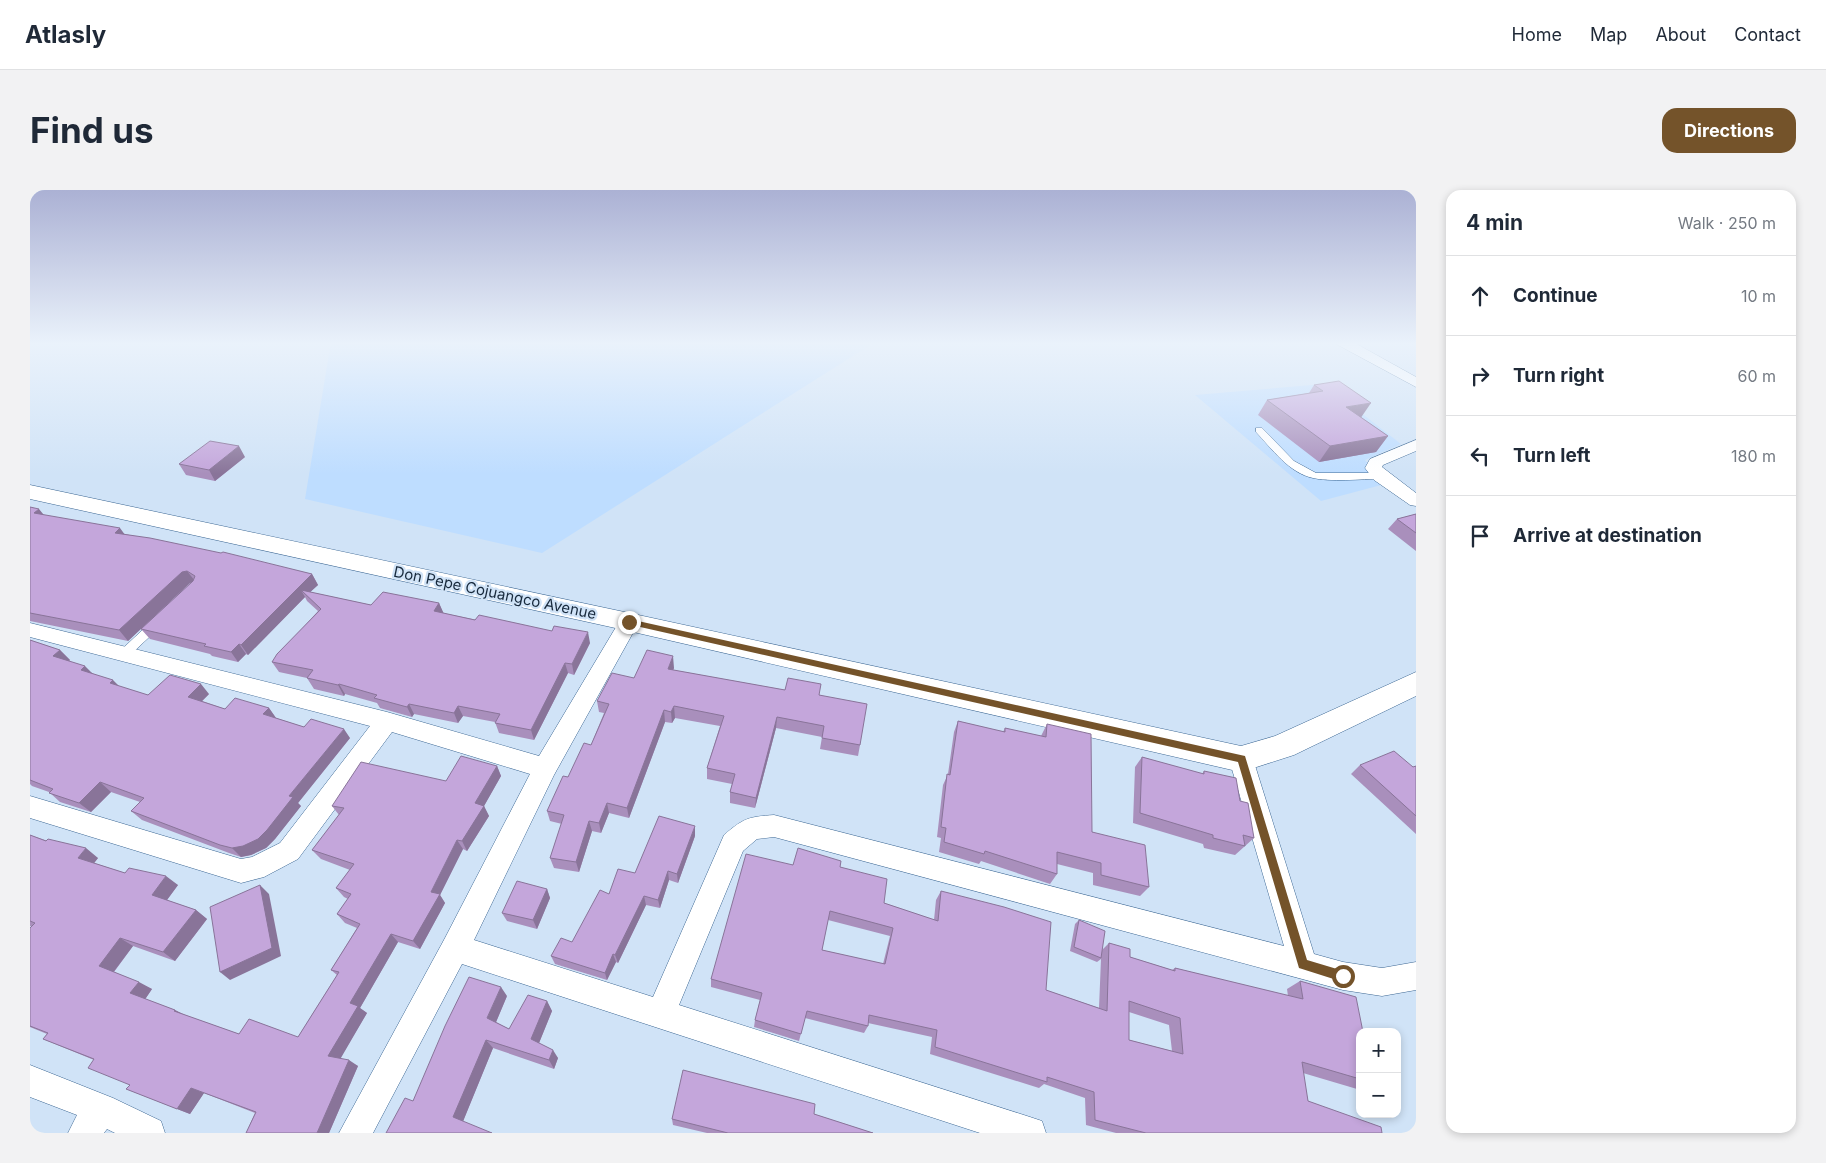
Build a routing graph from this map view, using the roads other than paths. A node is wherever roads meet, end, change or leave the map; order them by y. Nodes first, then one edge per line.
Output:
1 (1259, 430) dead end
2 (1416, 445) edge
3 (1380, 476) junction
4 (30, 492) edge
5 (1416, 501) edge
6 (167, 614) edge
7 (629, 622) junction
8 (30, 630) edge
9 (124, 654) junction
10 (1416, 683) edge
11 (387, 721) junction
12 (1242, 759) junction
13 (545, 768) junction
14 (30, 806) edge
15 (455, 948) junction
16 (1303, 964) junction
17 (1415, 978) edge
18 (661, 1014) junction
19 (30, 1081) edge
20 (93, 1121) edge
21 (149, 1133) edge
22 (355, 1133) edge
23 (1030, 1133) edge

1 - 3 lane
2 - 3 street
3 - 5 street
4 - 7 street, Don Pepe Cojuangco Avenue
6 - 9 lane
7 - 12 street, Don Pepe Cojuangco Avenue
7 - 13 street
8 - 9 street
9 - 11 street
10 - 12 street
11 - 13 street
11 - 14 street
12 - 16 street
13 - 15 street
15 - 18 street
15 - 22 street
16 - 17 street
16 - 18 street
18 - 23 street
19 - 20 street
20 - 21 street

